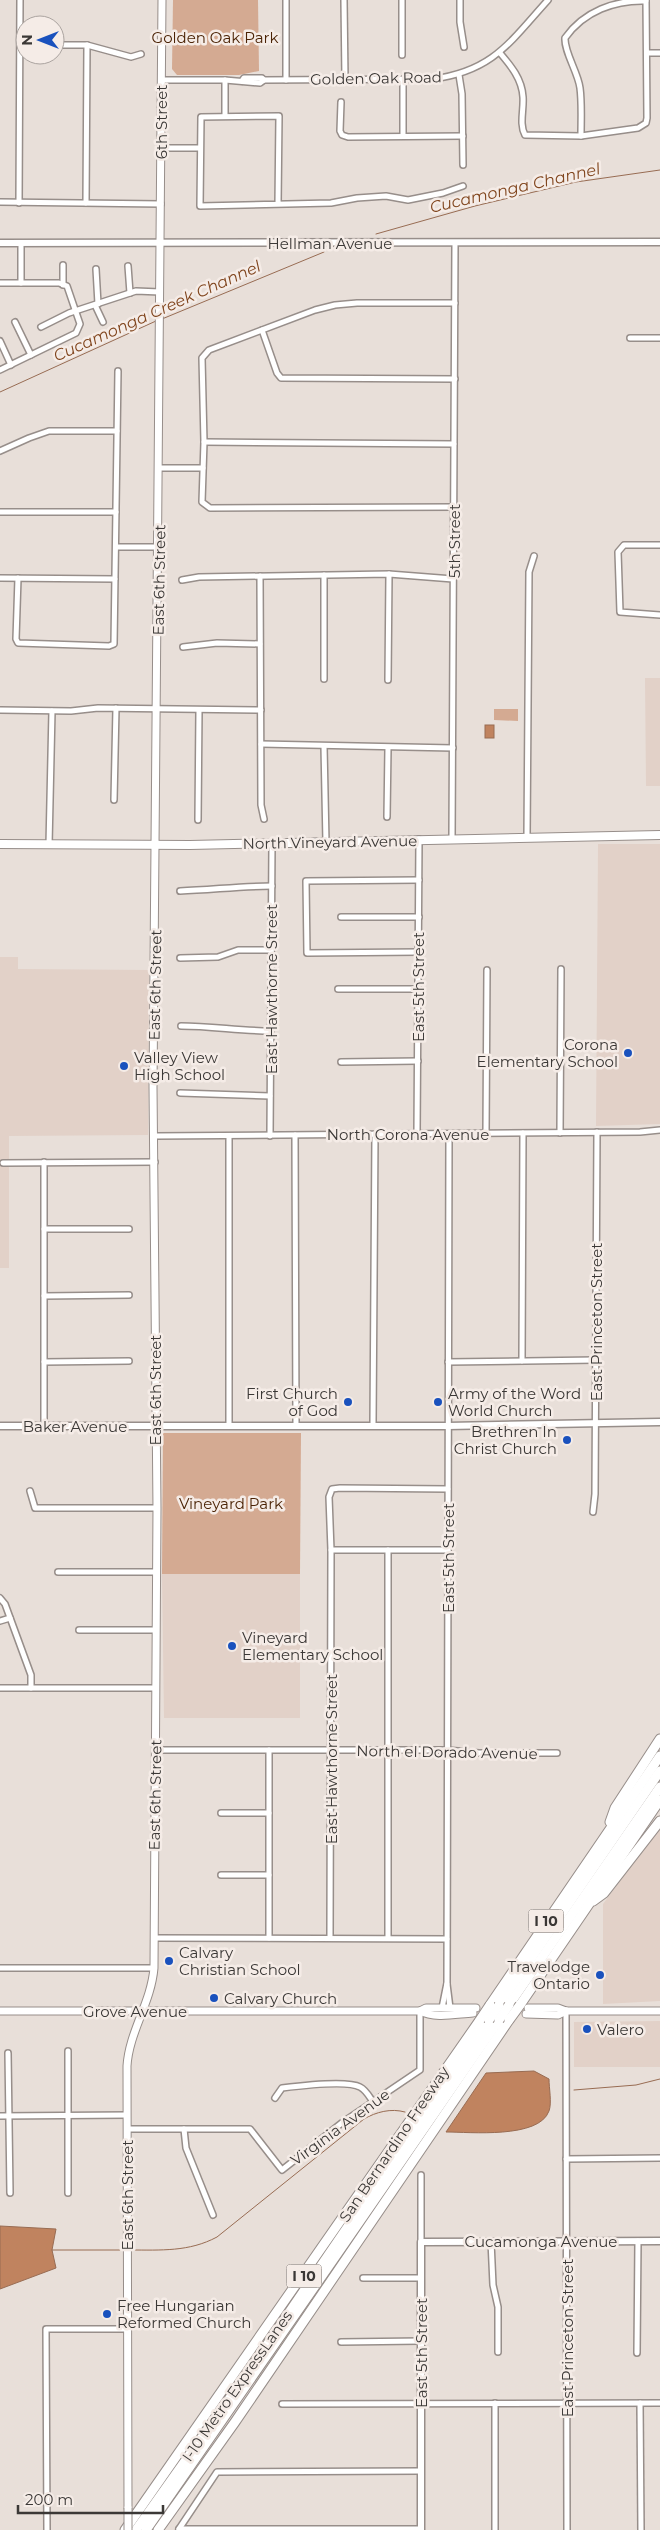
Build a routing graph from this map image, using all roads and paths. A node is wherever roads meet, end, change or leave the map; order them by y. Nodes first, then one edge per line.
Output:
1 (20, 0) edge
2 (162, 0) edge
3 (286, 0) edge
4 (344, 0) edge
5 (402, 0) edge
6 (460, 0) edge
7 (548, 0) edge
8 (646, 0) edge
9 (21, 15) edge
10 (65, 45) edge
11 (87, 45) junction
12 (464, 47) dead end
13 (500, 53) junction
14 (647, 53) junction
15 (660, 53) edge
16 (141, 54) dead end
17 (402, 55) dead end
18 (22, 65) edge
19 (459, 75) junction
20 (344, 79) junction
21 (161, 80) junction
22 (225, 80) junction
23 (286, 80) junction
24 (403, 80) junction
25 (341, 102) dead end
26 (225, 116) junction
27 (403, 136) junction
28 (463, 136) junction
29 (582, 136) junction
30 (161, 148) junction
31 (200, 148) junction
32 (463, 165) dead end
33 (463, 186) dead end
34 (0, 202) edge
35 (19, 203) junction
36 (86, 203) junction
37 (161, 204) junction
38 (278, 204) junction
39 (660, 242) edge
40 (0, 244) edge
41 (21, 244) junction
42 (455, 244) junction
43 (161, 245) junction
44 (63, 265) dead end
45 (128, 266) dead end
46 (96, 269) dead end
47 (0, 283) edge
48 (21, 283) junction
49 (63, 285) junction
50 (160, 292) junction
51 (130, 293) junction
52 (455, 303) junction
53 (96, 304) junction
54 (75, 311) junction
55 (15, 322) dead end
56 (103, 322) dead end
57 (41, 327) dead end
58 (262, 330) junction
59 (630, 338) dead end
60 (660, 338) edge
61 (0, 341) edge
62 (31, 355) junction
63 (11, 365) junction
64 (0, 370) edge
65 (118, 371) dead end
66 (455, 379) junction
67 (117, 431) junction
68 (204, 442) junction
69 (454, 444) junction
70 (0, 452) edge
71 (160, 468) junction
72 (203, 468) junction
73 (454, 507) junction
74 (0, 512) edge
75 (116, 512) junction
76 (660, 544) edge
77 (116, 547) junction
78 (159, 547) junction
79 (534, 556) dead end
80 (389, 574) junction
81 (324, 575) junction
82 (260, 576) junction
83 (0, 578) edge
84 (18, 578) junction
85 (115, 579) junction
86 (453, 579) junction
87 (182, 580) dead end
88 (660, 614) edge
89 (260, 644) junction
90 (183, 647) dead end
91 (324, 679) dead end
92 (388, 680) dead end
93 (116, 708) junction
94 (157, 708) junction
95 (0, 710) edge
96 (199, 710) junction
97 (261, 710) junction
98 (52, 711) junction
99 (261, 744) junction
100 (324, 746) junction
101 (388, 748) junction
102 (453, 748) junction
103 (114, 800) dead end
104 (387, 817) dead end
105 (264, 819) dead end
106 (198, 820) dead end
107 (660, 835) edge
108 (527, 837) junction
109 (452, 839) junction
110 (419, 840) junction
111 (326, 842) junction
112 (272, 843) junction
113 (0, 844) edge
114 (49, 845) junction
115 (157, 845) junction
116 (419, 880) junction
117 (272, 886) junction
118 (180, 890) dead end
119 (341, 917) dead end
120 (419, 917) junction
121 (272, 950) junction
122 (418, 952) junction
123 (180, 958) dead end
124 (561, 969) dead end
125 (487, 970) dead end
126 (338, 989) dead end
127 (418, 989) junction
128 (181, 1026) dead end
129 (271, 1031) junction
130 (418, 1061) junction
131 (341, 1062) dead end
132 (180, 1093) dead end
133 (270, 1096) junction
134 (660, 1130) edge
135 (597, 1132) junction
136 (523, 1133) junction
137 (560, 1133) junction
138 (418, 1134) junction
139 (449, 1134) junction
140 (486, 1134) junction
141 (295, 1135) junction
142 (375, 1135) junction
143 (156, 1136) junction
144 (229, 1136) junction
145 (270, 1136) junction
146 (44, 1162) junction
147 (155, 1162) junction
148 (3, 1163) dead end
149 (44, 1229) junction
150 (129, 1229) dead end
151 (129, 1295) dead end
152 (44, 1296) junction
153 (596, 1360) junction
154 (129, 1361) dead end
155 (522, 1361) junction
156 (44, 1362) junction
157 (448, 1362) junction
158 (660, 1422) edge
159 (296, 1424) junction
160 (373, 1424) junction
161 (596, 1424) junction
162 (155, 1425) junction
163 (229, 1425) junction
164 (0, 1426) edge
165 (44, 1426) junction
166 (448, 1426) junction
167 (448, 1489) junction
168 (30, 1490) dead end
169 (157, 1508) junction
170 (593, 1512) dead end
171 (331, 1550) junction
172 (388, 1550) junction
173 (448, 1550) junction
174 (58, 1572) dead end
175 (157, 1572) junction
176 (0, 1598) edge
177 (10, 1618) junction
178 (0, 1621) edge
179 (79, 1630) dead end
180 (156, 1630) junction
181 (0, 1688) edge
182 (31, 1688) junction
183 (156, 1688) junction
184 (660, 1739) edge
185 (156, 1750) junction
186 (269, 1750) junction
187 (388, 1750) junction
188 (447, 1750) junction
189 (330, 1751) junction
190 (557, 1753) dead end
191 (660, 1756) edge
192 (660, 1771) edge
193 (660, 1787) edge
194 (660, 1800) edge
195 (220, 1813) dead end
196 (269, 1813) junction
197 (660, 1821) edge
198 (603, 1838) junction
199 (221, 1875) dead end
200 (269, 1875) junction
201 (589, 1904) junction
202 (154, 1938) junction
203 (269, 1938) junction
204 (330, 1938) junction
205 (388, 1938) junction
206 (446, 1939) junction
207 (0, 1968) edge
208 (154, 1968) junction
209 (446, 1982) junction
210 (499, 2005) junction
211 (442, 2008) junction
212 (450, 2008) junction
213 (525, 2009) junction
214 (0, 2011) edge
215 (143, 2011) junction
216 (420, 2011) junction
217 (566, 2011) junction
218 (660, 2011) edge
219 (483, 2016) junction
220 (68, 2051) dead end
221 (8, 2053) dead end
222 (275, 2098) dead end
223 (373, 2102) junction
224 (68, 2115) junction
225 (127, 2115) junction
226 (0, 2116) edge
227 (9, 2116) junction
228 (127, 2129) junction
229 (184, 2129) junction
230 (660, 2158) edge
231 (566, 2159) junction
232 (421, 2176) dead end
233 (10, 2192) dead end
234 (68, 2193) dead end
235 (213, 2216) dead end
236 (342, 2236) junction
237 (491, 2241) junction
238 (638, 2241) junction
239 (660, 2241) edge
240 (421, 2242) junction
241 (566, 2242) junction
242 (363, 2278) dead end
243 (421, 2278) junction
244 (294, 2290) junction
245 (127, 2330) junction
246 (421, 2341) junction
247 (342, 2342) dead end
248 (276, 2346) junction
249 (498, 2352) dead end
250 (637, 2353) dead end
251 (421, 2403) junction
252 (495, 2403) junction
253 (567, 2403) junction
254 (640, 2403) junction
255 (660, 2403) edge
256 (282, 2404) dead end
257 (234, 2422) junction
258 (421, 2471) junction
259 (179, 2529) edge
260 (421, 2529) edge
261 (47, 2530) edge
262 (127, 2530) edge
263 (136, 2530) edge
264 (146, 2530) edge
265 (158, 2530) edge
266 (495, 2530) edge
267 (568, 2530) edge
268 (641, 2530) edge

1 - 9 street
2 - 21 main road, 6th Street
3 - 23 street
4 - 20 street
5 - 17 street
6 - 12 street
7 - 13 street, Golden Oak Road
8 - 14 street
8 - 29 street
10 - 11 street
11 - 16 street
11 - 36 street
13 - 19 street, Golden Oak Road
13 - 29 street
14 - 15 street
14 - 29 street
18 - 35 street
19 - 24 street, Golden Oak Road
19 - 28 street
20 - 23 street, Golden Oak Road
20 - 24 street, Golden Oak Road
21 - 22 street, Golden Oak Road
21 - 30 main road, 6th Street
22 - 23 street, Golden Oak Road
22 - 26 street
24 - 27 street
25 - 27 street
26 - 31 street
26 - 38 street
27 - 28 street
28 - 32 street
30 - 31 street
30 - 37 main road, 6th Street
31 - 38 street
33 - 38 street
34 - 35 street
35 - 36 street
36 - 37 street
37 - 43 main road, 6th Street
39 - 42 street, Hellman Avenue
40 - 41 street, Hellman Avenue
41 - 43 street, Hellman Avenue
41 - 48 street
42 - 43 street, Hellman Avenue
42 - 52 street, 5th Street
43 - 50 main road, East 6th Street
44 - 49 street
45 - 51 street
46 - 53 street
47 - 48 street
48 - 49 street
49 - 54 street
50 - 51 street
50 - 71 main road, East 6th Street
51 - 53 street
52 - 58 street
52 - 66 street, 5th Street
53 - 54 street
53 - 56 street
54 - 57 street
54 - 62 street
55 - 62 street
58 - 66 street
58 - 68 street
59 - 60 street
61 - 63 street
62 - 63 street
63 - 64 street
65 - 67 street
66 - 69 street, 5th Street
67 - 70 street
67 - 75 street
68 - 69 street
68 - 72 street
69 - 73 street, 5th Street
71 - 72 street
71 - 78 main road, East 6th Street
72 - 73 street
73 - 86 street, 5th Street
74 - 75 street
75 - 77 street
76 - 88 street
77 - 78 street
77 - 85 street
78 - 94 main road, East 6th Street
79 - 108 street
80 - 81 street
80 - 86 street
80 - 92 street
81 - 82 street
81 - 91 street
82 - 87 street
82 - 89 street
83 - 84 street
84 - 85 street
84 - 85 street
86 - 102 street, 5th Street
89 - 90 street
89 - 97 street
93 - 94 street
93 - 98 street
93 - 103 street
94 - 96 street
94 - 115 main road, East 6th Street
95 - 98 street
96 - 97 street
96 - 106 street
97 - 99 street
98 - 114 street
99 - 100 street
99 - 105 street
100 - 101 street
100 - 111 street
101 - 102 street
101 - 104 street
102 - 109 street, 5th Street
107 - 108 main road, North Vineyard Avenue
108 - 109 main road, North Vineyard Avenue
109 - 110 main road, North Vineyard Avenue
110 - 111 main road, North Vineyard Avenue
110 - 116 street, East 5th Street
111 - 112 main road, North Vineyard Avenue
112 - 115 main road, North Vineyard Avenue
112 - 117 street, East Hawthorne Street
113 - 114 main road, North Vineyard Avenue
114 - 115 main road, North Vineyard Avenue
115 - 143 main road, East 6th Street
116 - 120 street, East 5th Street
116 - 122 street
117 - 118 street
117 - 121 street, East Hawthorne Street
119 - 120 street
120 - 122 street, East 5th Street
121 - 123 street
121 - 129 street, East Hawthorne Street
122 - 127 street, East 5th Street
124 - 137 street
125 - 140 street
126 - 127 street
127 - 130 street, East 5th Street
128 - 129 street
129 - 133 street, East Hawthorne Street
130 - 131 street
130 - 138 street, East 5th Street
132 - 133 street
133 - 145 street, East Hawthorne Street
134 - 135 street, North Corona Avenue
135 - 137 street, North Corona Avenue
135 - 153 street, East Princeton Street
136 - 137 street, North Corona Avenue
136 - 140 street, North Corona Avenue
136 - 155 street
138 - 139 street, North Corona Avenue
138 - 142 street, North Corona Avenue
139 - 140 street, North Corona Avenue
139 - 157 street, East 5th Street
141 - 142 street, North Corona Avenue
141 - 145 street, North Corona Avenue
141 - 159 street
142 - 160 street
143 - 144 street, North Corona Avenue
143 - 147 main road, East 6th Street
144 - 145 street, North Corona Avenue
144 - 163 street
146 - 147 street
146 - 148 street
146 - 149 street
147 - 162 main road, East 6th Street
149 - 150 street
149 - 152 street
151 - 152 street
152 - 156 street
153 - 155 street
153 - 161 street, East Princeton Street
154 - 156 street
155 - 157 street
156 - 165 street
157 - 166 street, East 5th Street
158 - 161 street, Baker Avenue
159 - 160 street, Baker Avenue
159 - 163 street, Baker Avenue
160 - 166 street, Baker Avenue
161 - 166 street, Baker Avenue
161 - 170 street, East Princeton Street
162 - 163 street, Baker Avenue
162 - 165 street, Baker Avenue
162 - 169 main road, East 6th Street
164 - 165 street, Baker Avenue
166 - 167 street, East 5th Street
167 - 171 street, East Hawthorne Street
167 - 173 street, East 5th Street
168 - 169 street
169 - 175 main road, East 6th Street
171 - 172 street
171 - 189 street, East Hawthorne Street
172 - 173 street
172 - 187 street
173 - 188 street, East 5th Street
174 - 175 street
175 - 180 main road, East 6th Street
176 - 177 street
177 - 178 street
177 - 182 street
179 - 180 street
180 - 183 main road, East 6th Street
181 - 182 street
182 - 183 street
183 - 185 main road, East 6th Street
184 - 198 highway
185 - 186 street, North el Dorado Avenue
185 - 202 main road, East 6th Street
186 - 189 street, North el Dorado Avenue
186 - 196 street
187 - 188 street, North el Dorado Avenue
187 - 189 street, North el Dorado Avenue
187 - 205 street
188 - 190 street, North el Dorado Avenue
188 - 206 street, East 5th Street
189 - 204 street, East Hawthorne Street
191 - 198 highway, San Bernardino Freeway / I 10
192 - 210 highway, I-10 Metro ExpressLanes
193 - 210 highway, I-10 Metro ExpressLanes
194 - 201 highway, San Bernardino Freeway / I 10
195 - 196 street
196 - 200 street
197 - 201 highway
198 - 210 highway, San Bernardino Freeway / I 10
199 - 200 street
200 - 203 street
201 - 213 highway, San Bernardino Freeway / I 10
202 - 203 street
202 - 208 main road, East 6th Street
203 - 204 street
204 - 205 street
205 - 206 street
206 - 209 street, East 5th Street
207 - 208 street
208 - 215 main road, East 6th Street
209 - 211 street, East 5th Street
209 - 212 street, East 5th Street
210 - 219 highway, San Bernardino Freeway / I 10, bridge
210 - 219 highway, I-10 Metro ExpressLanes, bridge
211 - 212 main road, Grove Avenue
211 - 216 main road, Grove Avenue
212 - 219 main road, Grove Avenue
213 - 217 main road
213 - 257 highway, San Bernardino Freeway / I 10, bridge
214 - 215 main road, Grove Avenue
215 - 216 main road, Grove Avenue
215 - 225 main road, East 6th Street
216 - 219 main road, Grove Avenue
216 - 223 street, Virginia Avenue
217 - 218 main road
217 - 231 street, East Princeton Street
219 - 236 highway, I-10 Metro ExpressLanes
219 - 244 highway, San Bernardino Freeway / I 10
219 - 248 highway, I-10 Metro ExpressLanes
220 - 224 street
221 - 227 street
222 - 223 street
223 - 229 street, Virginia Avenue
224 - 225 street
224 - 227 street
224 - 234 street
225 - 228 main road, East 6th Street
226 - 227 street
227 - 233 street
228 - 229 street, Virginia Avenue
228 - 245 main road, East 6th Street
229 - 235 street
230 - 231 street
231 - 241 street, East Princeton Street
232 - 240 street, East 5th Street
236 - 244 highway
236 - 263 highway, I-10 Metro ExpressLanes
237 - 240 street, Cucamonga Avenue
237 - 241 street, Cucamonga Avenue
237 - 249 street
238 - 239 street, Cucamonga Avenue
238 - 241 street, Cucamonga Avenue
238 - 250 street
240 - 243 street, East 5th Street
241 - 253 street, East Princeton Street
242 - 243 street
243 - 246 street, East 5th Street
244 - 262 highway, San Bernardino Freeway / I 10
245 - 261 street
245 - 262 main road, East 6th Street, bridge
246 - 247 street
246 - 251 street, East 5th Street
248 - 257 highway
248 - 264 highway, I-10 Metro ExpressLanes
251 - 252 street
251 - 256 street
251 - 258 street, East 5th Street
252 - 253 street
252 - 266 street
253 - 254 street
253 - 267 street, East Princeton Street
254 - 255 street
254 - 268 street
257 - 265 highway, San Bernardino Freeway / I 10
258 - 259 street
258 - 260 street, East 5th Street
259 - 260 street

